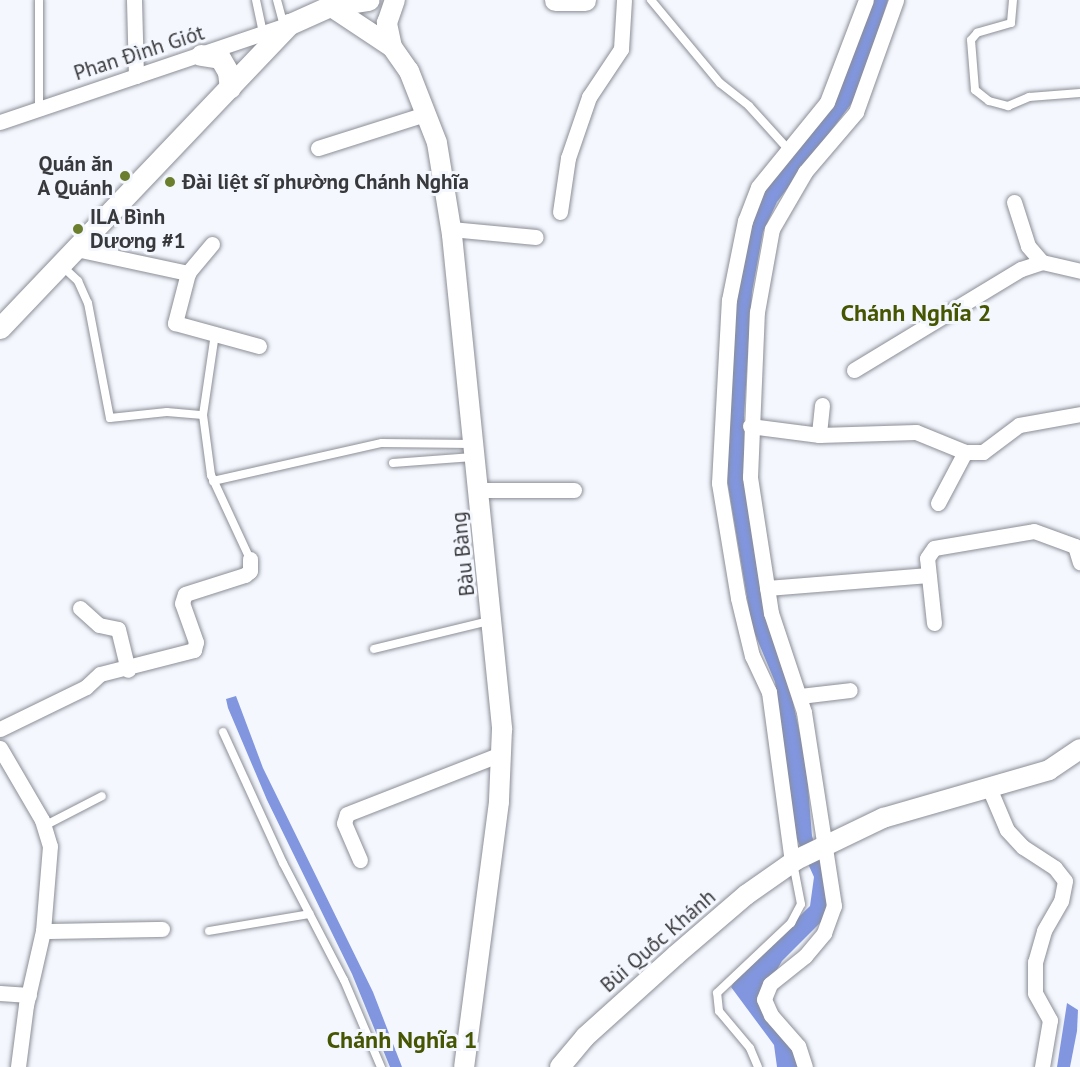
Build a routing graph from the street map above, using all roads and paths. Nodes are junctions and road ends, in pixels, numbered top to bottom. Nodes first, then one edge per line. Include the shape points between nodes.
1 (39, 0) edge
2 (134, 0) edge
3 (256, 0) edge
4 (277, 0) edge
5 (369, 0) edge
6 (395, 0) edge
7 (555, 0) edge
8 (572, 0) edge
9 (585, 0) edge
10 (624, 0) edge
11 (651, 0) edge
12 (866, 0) edge
13 (897, 0) edge
14 (1013, 0) edge
15 (330, 6) junction
16 (287, 25) junction
17 (264, 33) junction
18 (392, 47) junction
19 (201, 56) junction
20 (135, 76) junction
21 (230, 88) junction
22 (1080, 93) edge
23 (39, 107) junction
24 (425, 114) junction
25 (0, 122) edge
26 (318, 148) dead end
27 (788, 149) junction
28 (811, 165) junction
29 (1014, 202) dead end
30 (561, 212) dead end
31 (452, 229) junction
32 (536, 237) dead end
33 (212, 244) dead end
34 (76, 249) junction
35 (1042, 262) junction
36 (61, 265) junction
37 (1080, 271) edge
38 (188, 273) junction
39 (0, 327) edge
40 (215, 334) junction
41 (259, 346) dead end
42 (854, 370) dead end
43 (822, 405) dead end
44 (1080, 414) edge
45 (203, 415) junction
46 (750, 426) junction
47 (819, 435) junction
48 (477, 450) junction
49 (965, 452) junction
50 (393, 463) dead end
51 (213, 481) junction
52 (481, 490) junction
53 (574, 490) dead end
54 (938, 502) dead end
55 (250, 559) joint
56 (1080, 562) edge
57 (928, 575) junction
58 (767, 588) junction
59 (80, 608) dead end
60 (494, 620) junction
61 (934, 623) dead end
62 (374, 649) dead end
63 (128, 670) junction
64 (850, 690) dead end
65 (800, 696) junction
66 (0, 729) edge
67 (223, 732) dead end
68 (0, 748) edge
69 (1080, 749) edge
70 (501, 754) junction
71 (990, 790) junction
72 (102, 796) dead end
73 (44, 826) junction
74 (823, 849) junction
75 (360, 860) dead end
76 (794, 861) junction
77 (310, 914) junction
78 (162, 930) dead end
79 (43, 931) junction
80 (209, 931) dead end
81 (0, 993) edge
82 (29, 995) junction
83 (562, 1066) edge
84 (18, 1067) edge
85 (381, 1067) edge
86 (464, 1067) edge
87 (758, 1067) edge
88 (805, 1067) edge
89 (1042, 1067) edge

1 - 23 lane
2 - 20 street
3 - 17 lane
4 - 16 lane
5 - 15 main road
6 - 18 street via 387,22
7 - 8 main road
8 - 9 main road
10 - 30 street via 621,49 589,97 568,158
11 - 27 lane via 720,83 749,106
12 - 27 street via 827,102
13 - 28 street via 856,112
14 - 22 lane via 1011,23 977,33 970,40 975,90 989,101 1008,106 1029,97
15 - 16 main road
15 - 18 street
16 - 17 street, Phan Đình Giót
16 - 21 main road
17 - 19 street, Phan Đình Giót
18 - 24 street, Bàu Bàng via 409,71
19 - 20 street, Phan Đình Giót
19 - 21 main road via 220,58 228,72
20 - 23 street, Phan Đình Giót
21 - 34 main road
23 - 25 street, Phan Đình Giót
24 - 26 street
24 - 31 street, Bàu Bàng via 436,143
27 - 28 street
27 - 76 street via 758,187 736,258 729,300 719,483 740,608 752,656 769,692
28 - 46 street via 772,229 757,312
29 - 35 street via 1028,246
31 - 32 street
31 - 48 street, Bàu Bàng
33 - 38 street
34 - 36 main road
34 - 38 street
35 - 37 street
35 - 42 street via 1021,269
36 - 39 main road
36 - 45 lane via 78,281 88,303 110,418 167,412
38 - 40 street via 175,323
40 - 41 street
40 - 45 lane
43 - 47 street
44 - 49 street via 1019,425 983,452
45 - 51 lane
46 - 47 street
46 - 58 street via 750,477
47 - 49 street via 916,432
48 - 50 lane
48 - 51 lane via 382,443
48 - 52 street, Bàu Bàng
49 - 54 street
51 - 55 lane
52 - 53 street
52 - 60 street, Bàu Bàng
55 - 63 street via 250,571 245,575 185,594 182,603 196,642 194,650
56 - 57 street via 1075,546 1034,531 1020,531 934,548 927,558
57 - 58 street
57 - 61 street
58 - 65 street via 771,612
59 - 63 street via 99,625 118,629
60 - 62 lane
60 - 70 street, Bàu Bàng
63 - 66 street via 100,674 86,687
64 - 65 street
65 - 74 street
67 - 77 lane
68 - 73 street
69 - 71 street via 1049,770
70 - 75 street via 347,814 344,823
70 - 86 street, Bàu Bàng via 500,802
71 - 74 street via 883,818
71 - 89 street via 1007,830 1023,847 1055,868 1065,881 1061,902 1044,931 1035,962 1035,993 1050,1020
72 - 73 lane
73 - 79 street via 50,846
74 - 76 street, Bùi Quốc Khánh
74 - 88 street via 834,906 830,921 804,956 770,984 764,999 771,1015 798,1046
76 - 83 street, Bùi Quốc Khánh via 746,895 676,955 585,1037
76 - 87 lane via 801,904 791,923 717,993 719,1011 750,1048
77 - 80 lane
77 - 85 lane via 344,980
78 - 79 street
79 - 82 street
81 - 82 street
82 - 84 street

